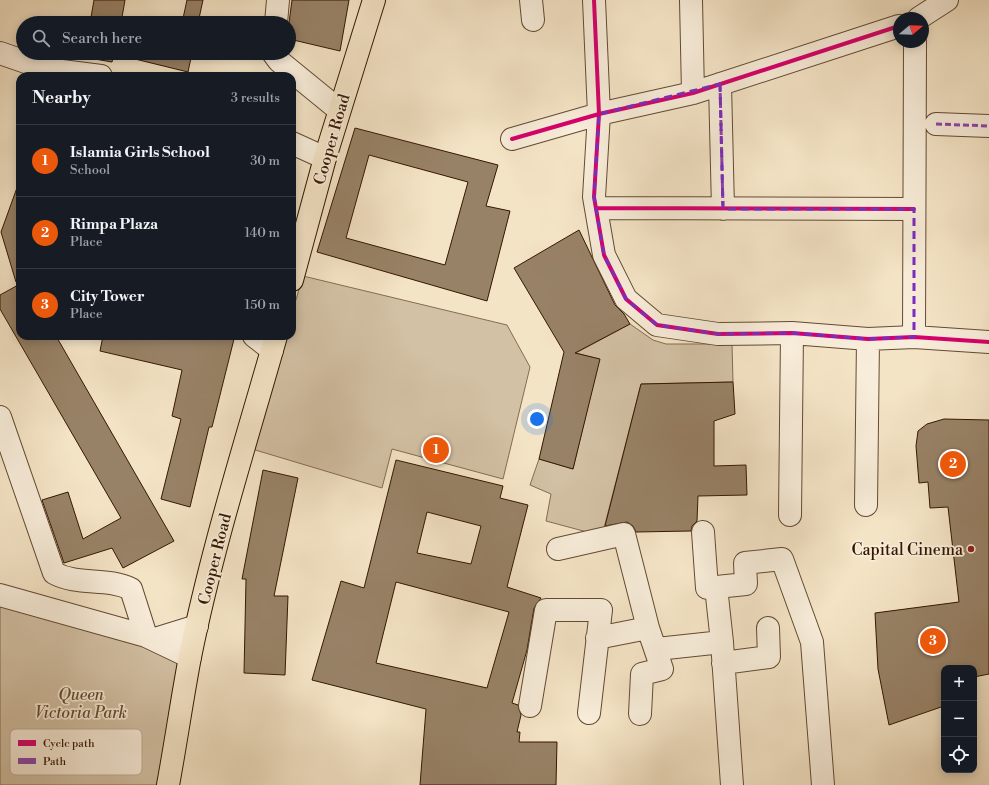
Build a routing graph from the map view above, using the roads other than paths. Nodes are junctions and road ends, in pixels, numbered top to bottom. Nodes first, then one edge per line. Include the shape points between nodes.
1 (278, 0) edge
2 (374, 0) edge
3 (594, 0) edge
4 (691, 0) edge
5 (946, 0) edge
6 (928, 12) edge
7 (277, 16) edge
8 (893, 28) edge
9 (915, 48) edge
10 (0, 53) edge
11 (16, 59) edge
12 (20, 60) edge
13 (279, 60) edge
14 (70, 72) edge
15 (293, 72) edge
16 (296, 74) edge
17 (720, 84) junction
18 (693, 93) junction
19 (339, 110) junction
20 (599, 114) junction
21 (936, 124) dead end
22 (989, 126) edge
23 (512, 139) dead end
24 (296, 145) edge
25 (325, 158) junction
26 (596, 208) junction
27 (723, 209) junction
28 (914, 209) junction
29 (296, 265) edge
30 (792, 333) junction
31 (914, 337) junction
32 (868, 339) junction
33 (989, 342) edge
34 (274, 343) edge
35 (0, 417) edge
36 (866, 505) dead end
37 (790, 515) dead end
38 (703, 532) dead end
39 (558, 550) dead end
40 (716, 587) junction
41 (0, 595) edge
42 (197, 626) junction
43 (648, 628) junction
44 (768, 628) dead end
45 (151, 637) junction
46 (597, 638) junction
47 (657, 649) junction
48 (722, 652) junction
49 (190, 657) junction
50 (530, 706) dead end
51 (589, 713) dead end
52 (640, 714) dead end
53 (168, 785) edge
54 (732, 785) edge
55 (823, 785) edge

1 - 7 street
2 - 19 main road, Cooper Road
3 - 20 street
4 - 18 street
5 - 6 street
8 - 17 street
9 - 28 street
10 - 11 street
12 - 14 street via 46,69
13 - 15 street
16 - 19 street
17 - 18 street
17 - 27 street
18 - 20 street
19 - 25 main road, Cooper Road
20 - 23 street
20 - 26 street via 594,197
21 - 22 street
24 - 25 street
25 - 29 main road, Cooper Road
26 - 27 street
26 - 30 street via 604,255 626,299 657,325 718,334
27 - 28 street
28 - 31 street
30 - 32 street
30 - 37 street
31 - 32 street
31 - 33 street
32 - 36 street
34 - 42 main road, Cooper Road via 242,447
35 - 45 street via 54,573 63,578 120,584 131,589
38 - 40 street via 707,588
39 - 43 street via 624,534
40 - 48 street
40 - 55 street via 746,584 745,563 782,558 812,642
41 - 45 street
42 - 45 street
42 - 49 main road, Cooper Road
43 - 46 street
43 - 47 street
44 - 48 street via 769,657
45 - 49 street
46 - 50 street via 601,610 546,610
46 - 51 street
47 - 48 street
47 - 52 street via 662,669 642,674
48 - 54 street
49 - 53 main road, Cooper Road

